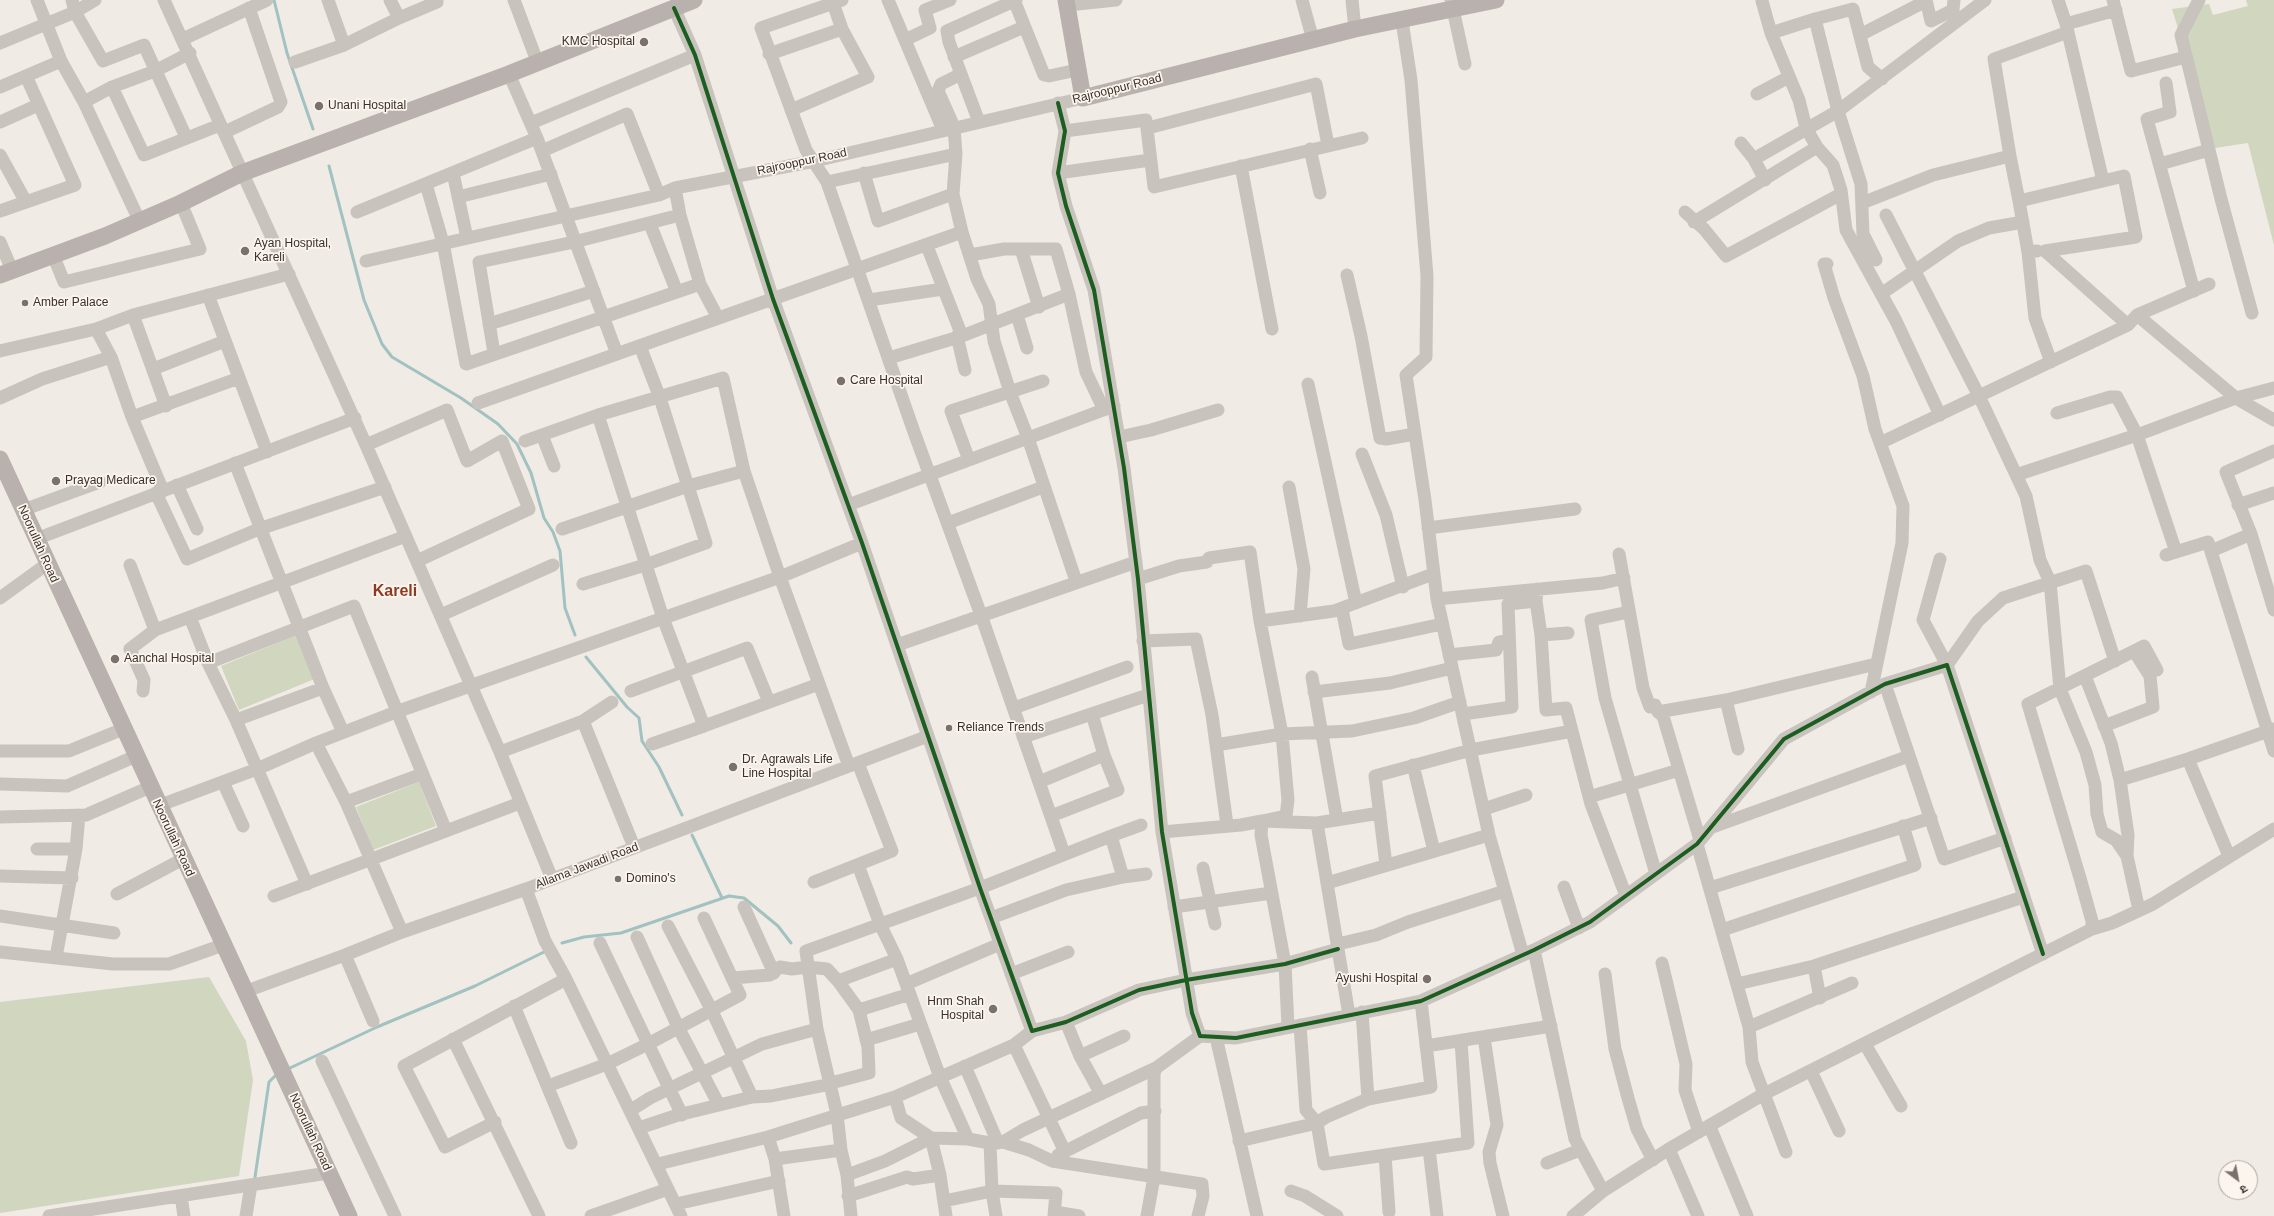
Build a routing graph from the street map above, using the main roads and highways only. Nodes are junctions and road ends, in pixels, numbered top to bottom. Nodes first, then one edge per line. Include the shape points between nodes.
1 (694, 0) edge
2 (1496, 0) edge
3 (1067, 3) edge
4 (1452, 4) edge
5 (6, 273) edge
6 (2, 469) edge
7 (349, 1216) edge

1 - 5 main road via 509,74 242,172 181,203 105,236
2 - 4 main road, Rajrooppur Road
3 - 4 main road, Rajrooppur Road via 1083,98 1355,29 1402,21
6 - 7 main road, Noorullah Road

